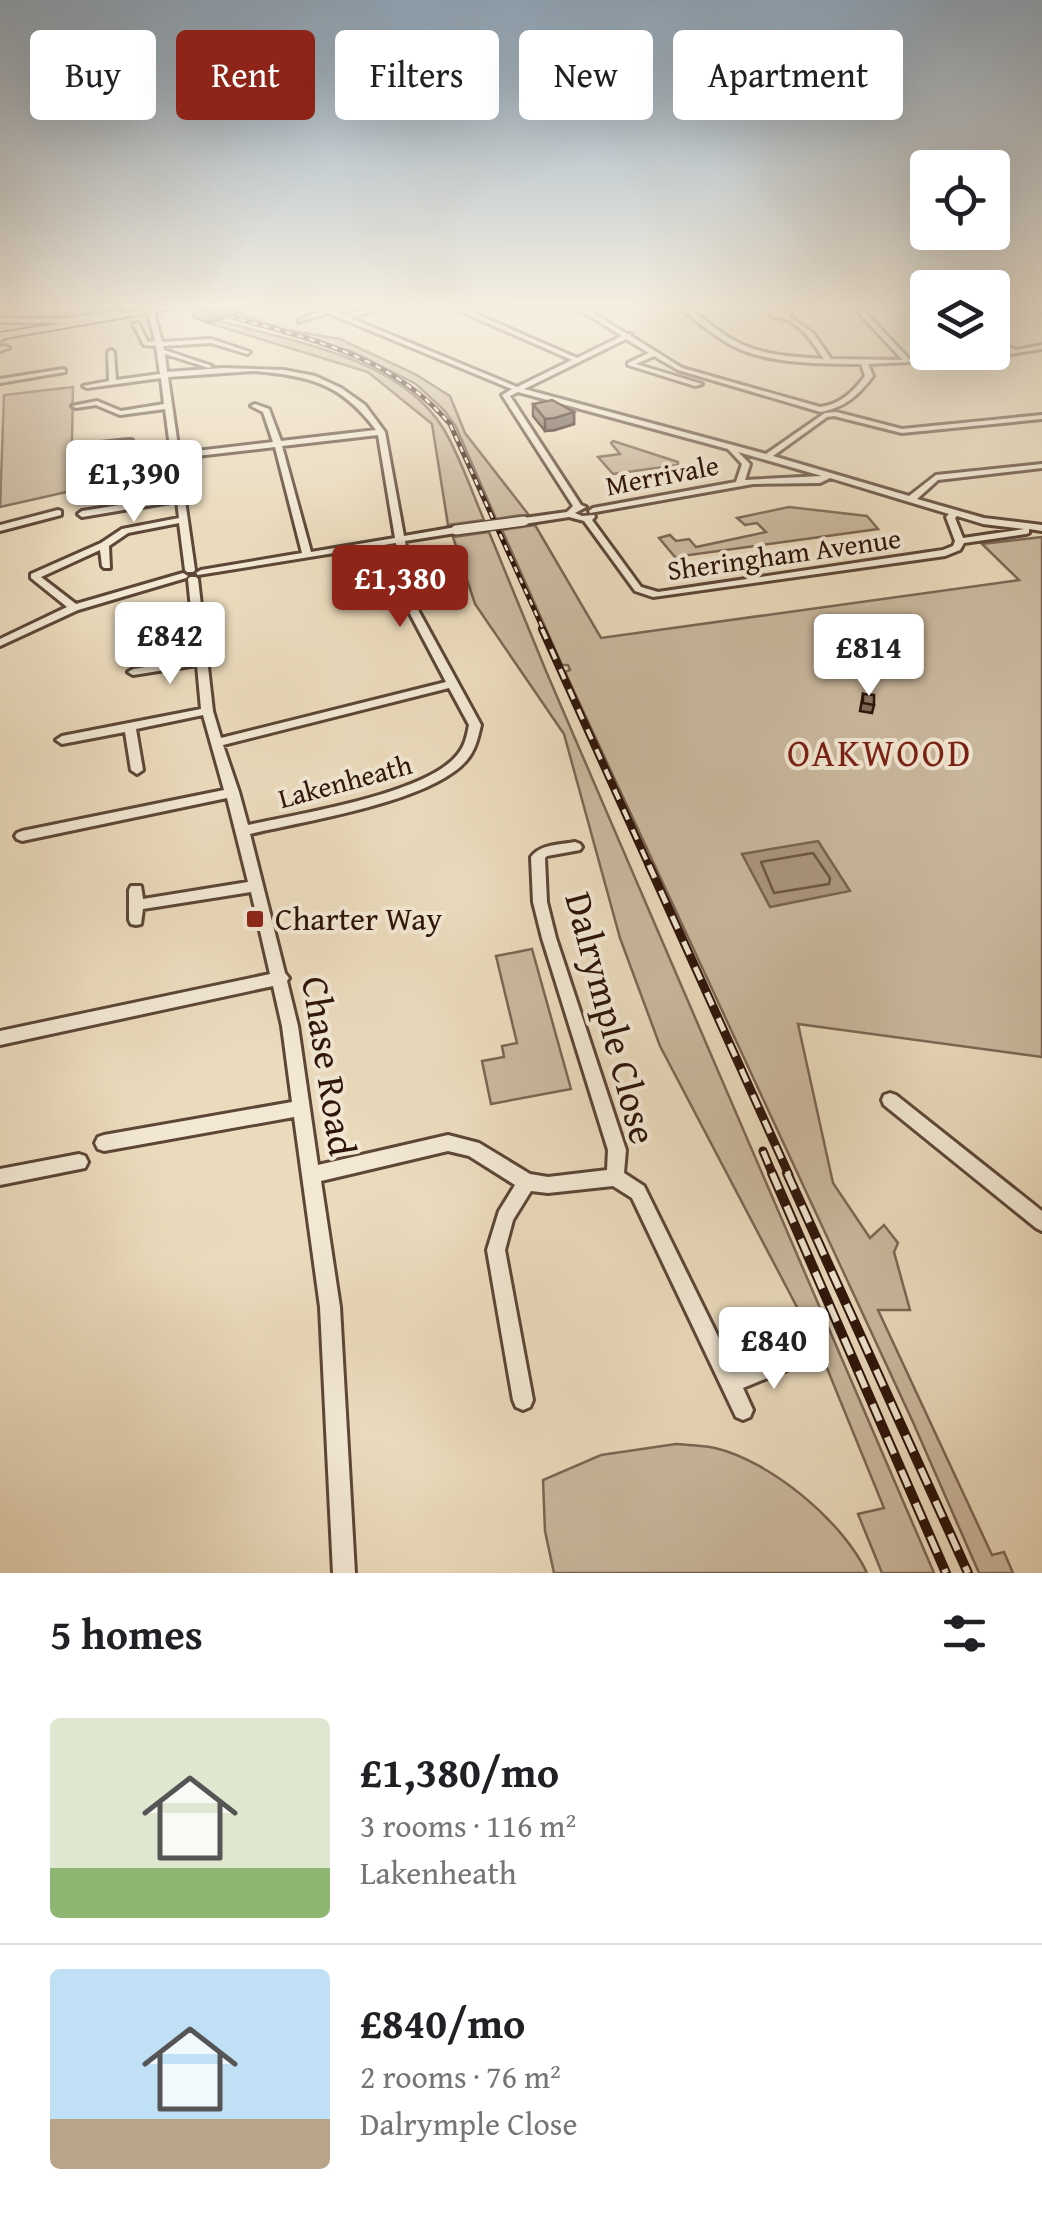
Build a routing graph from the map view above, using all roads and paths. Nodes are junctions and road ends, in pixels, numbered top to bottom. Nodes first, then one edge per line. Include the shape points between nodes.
1 (123, 381) edge
2 (164, 381) edge
3 (317, 381) edge
4 (497, 381) edge
5 (530, 381) edge
6 (693, 381) edge
7 (716, 381) edge
8 (865, 381) edge
9 (113, 383) joint
10 (87, 386) dead end
11 (515, 389) junction
12 (781, 399) junction
13 (554, 401) junction
14 (76, 406) dead end
15 (168, 406) junction
16 (255, 406) dead end
17 (829, 412) junction
18 (514, 413) junction
19 (1042, 416) edge
20 (381, 432) junction
21 (278, 444) junction
22 (103, 445) dead end
23 (734, 448) junction
24 (174, 452) junction
25 (135, 454) junction
26 (768, 457) junction
27 (1042, 466) edge
28 (98, 467) dead end
29 (830, 475) junction
30 (740, 483) junction
31 (179, 498) junction
32 (911, 500) junction
33 (574, 511) junction
34 (954, 513) junction
35 (58, 514) dead end
36 (82, 514) dead end
37 (590, 514) junction
38 (182, 520) junction
39 (0, 528) edge
40 (1028, 528) junction
41 (1042, 528) edge
42 (400, 538) junction
43 (960, 541) junction
44 (104, 545) junction
45 (306, 554) junction
46 (108, 566) dead end
47 (192, 575) junction
48 (74, 608) junction
49 (0, 643) edge
50 (202, 661) junction
51 (132, 672) dead end
52 (454, 683) junction
53 (207, 711) junction
54 (130, 727) junction
55 (62, 740) dead end
56 (217, 744) junction
57 (137, 770) dead end
58 (233, 792) junction
59 (243, 830) junction
60 (22, 836) dead end
61 (575, 847) dead end
62 (257, 886) junction
63 (136, 905) dead end
64 (281, 978) junction
65 (0, 1038) edge
66 (890, 1100) dead end
67 (300, 1108) junction
68 (104, 1143) dead end
69 (79, 1162) dead end
70 (310, 1175) junction
71 (0, 1176) edge
72 (616, 1177) junction
73 (527, 1182) junction
74 (1042, 1222) edge
75 (799, 1354) dead end
76 (730, 1383) junction
77 (523, 1400) dead end
78 (743, 1410) dead end
79 (344, 1573) edge

1 - 9 street
2 - 15 street, Chase Road
3 - 20 street via 360,405
4 - 11 street
5 - 11 street
6 - 12 street via 767,402
7 - 12 street
8 - 17 street
9 - 10 street
11 - 13 street
11 - 18 street via 505,396
12 - 17 street
13 - 18 street
13 - 23 street
14 - 15 street via 97,403 120,413
15 - 24 street, Chase Road
16 - 21 street via 266,411
17 - 19 street via 902,431
17 - 26 street
18 - 33 street
20 - 21 street
20 - 42 street, Lakenheath
21 - 24 street
21 - 45 street
22 - 25 street via 131,438
23 - 26 street
23 - 30 street, Merrivale via 746,464
24 - 25 street
24 - 31 street, Chase Road
25 - 28 street via 110,457
26 - 29 street
27 - 32 street via 936,478
29 - 30 street, Merrivale
29 - 32 street
30 - 37 street, Merrivale
31 - 36 street
31 - 38 street, Chase Road
32 - 34 street
33 - 37 street, Merrivale
33 - 42 street, Merrivale, bridge
34 - 40 street
34 - 43 street
35 - 39 street
37 - 43 street, Sheringham Avenue via 638,590 651,594 945,553
38 - 44 street via 125,531
38 - 47 street, Chase Road
40 - 41 street
40 - 43 street, Sheringham Avenue
42 - 45 street, Merrivale
42 - 52 street, Lakenheath via 412,608
44 - 46 street
44 - 48 street via 34,576
45 - 47 street, Merrivale
47 - 48 street, Merrivale
47 - 50 street, Chase Road
48 - 49 street, Merrivale
50 - 51 street
50 - 53 street, Chase Road
52 - 56 street
52 - 59 street, Lakenheath via 475,725 466,752 439,776
53 - 54 street
53 - 56 street, Chase Road
54 - 55 street
54 - 57 street
56 - 58 street, Chase Road
58 - 59 street, Chase Road
58 - 60 street
59 - 62 street, Chase Road
61 - 72 street, Dalrymple Close via 538,857 540,902 617,1150
62 - 63 street
62 - 64 street, Chase Road
64 - 65 street
64 - 67 street, Chase Road
66 - 74 street
67 - 68 street
67 - 70 street, Chase Road
69 - 71 street
70 - 73 street via 448,1143 474,1150
70 - 79 street, Chase Road via 330,1307
72 - 73 street, Dalrymple Close via 548,1186
72 - 76 street, Dalrymple Close via 638,1192
73 - 77 street via 505,1217 496,1250
75 - 76 street
76 - 78 street, Dalrymple Close

